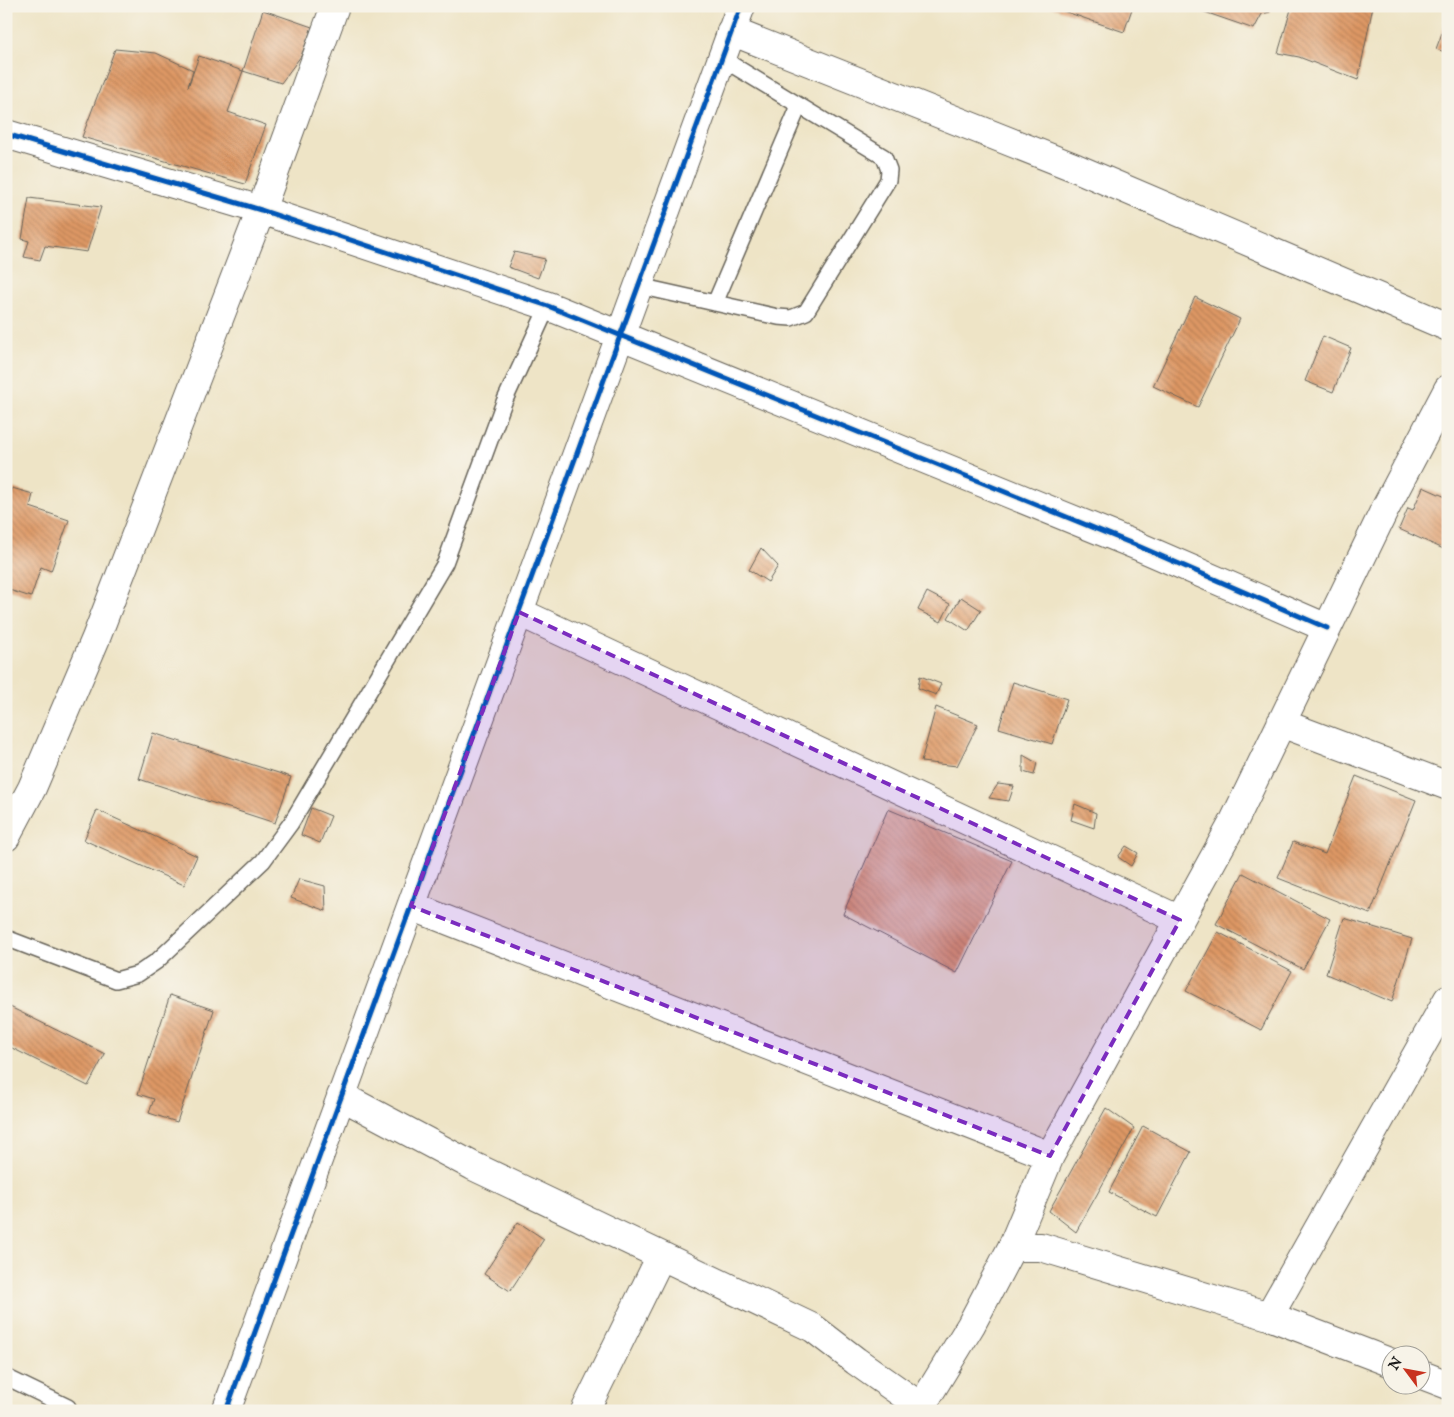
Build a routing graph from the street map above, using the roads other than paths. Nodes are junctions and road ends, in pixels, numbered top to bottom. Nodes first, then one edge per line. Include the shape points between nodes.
1 (335, 6) edge
2 (741, 6) edge
3 (731, 31) junction
4 (721, 58) junction
5 (799, 106) junction
6 (6, 134) edge
7 (261, 210) junction
8 (639, 286) junction
9 (715, 303) junction
10 (548, 306) junction
11 (1448, 327) edge
12 (620, 336) junction
13 (1448, 389) edge
14 (519, 612) junction
15 (1327, 628) junction
16 (1281, 723) junction
17 (1448, 786) edge
18 (6, 837) edge
19 (411, 906) junction
20 (1180, 920) junction
21 (6, 938) edge
22 (1448, 999) edge
23 (341, 1096) junction
24 (1050, 1156) junction
25 (1012, 1247) junction
26 (661, 1256) junction
27 (1269, 1316) junction
28 (1382, 1359) edge
29 (6, 1377) edge
30 (1432, 1379) edge
31 (1448, 1385) edge
32 (68, 1407) dead end
33 (924, 1409) edge
34 (226, 1411) edge
35 (585, 1411) edge

1 - 7 street
2 - 3 street
3 - 4 street
3 - 11 street via 1076,168
4 - 5 lane
4 - 8 street
5 - 9 lane
5 - 9 lane via 884,157 889,170 888,180 806,312 791,318 778,317
6 - 7 street
7 - 10 street
7 - 18 street via 96,638 32,788
8 - 9 lane
8 - 12 street
10 - 12 street
10 - 21 lane via 504,402 445,564 291,823 263,861 157,961 138,974 116,980
12 - 14 street
12 - 15 street via 1138,546
13 - 15 street
14 - 19 street
14 - 20 street
15 - 16 street
16 - 17 street
16 - 20 street
19 - 23 street
19 - 24 street
20 - 24 street
22 - 27 street
23 - 26 street via 473,1166
23 - 34 street
24 - 25 street
25 - 27 street via 1041,1247
25 - 33 street
26 - 33 street via 813,1328
26 - 35 street
27 - 28 street
29 - 32 lane
30 - 31 street

